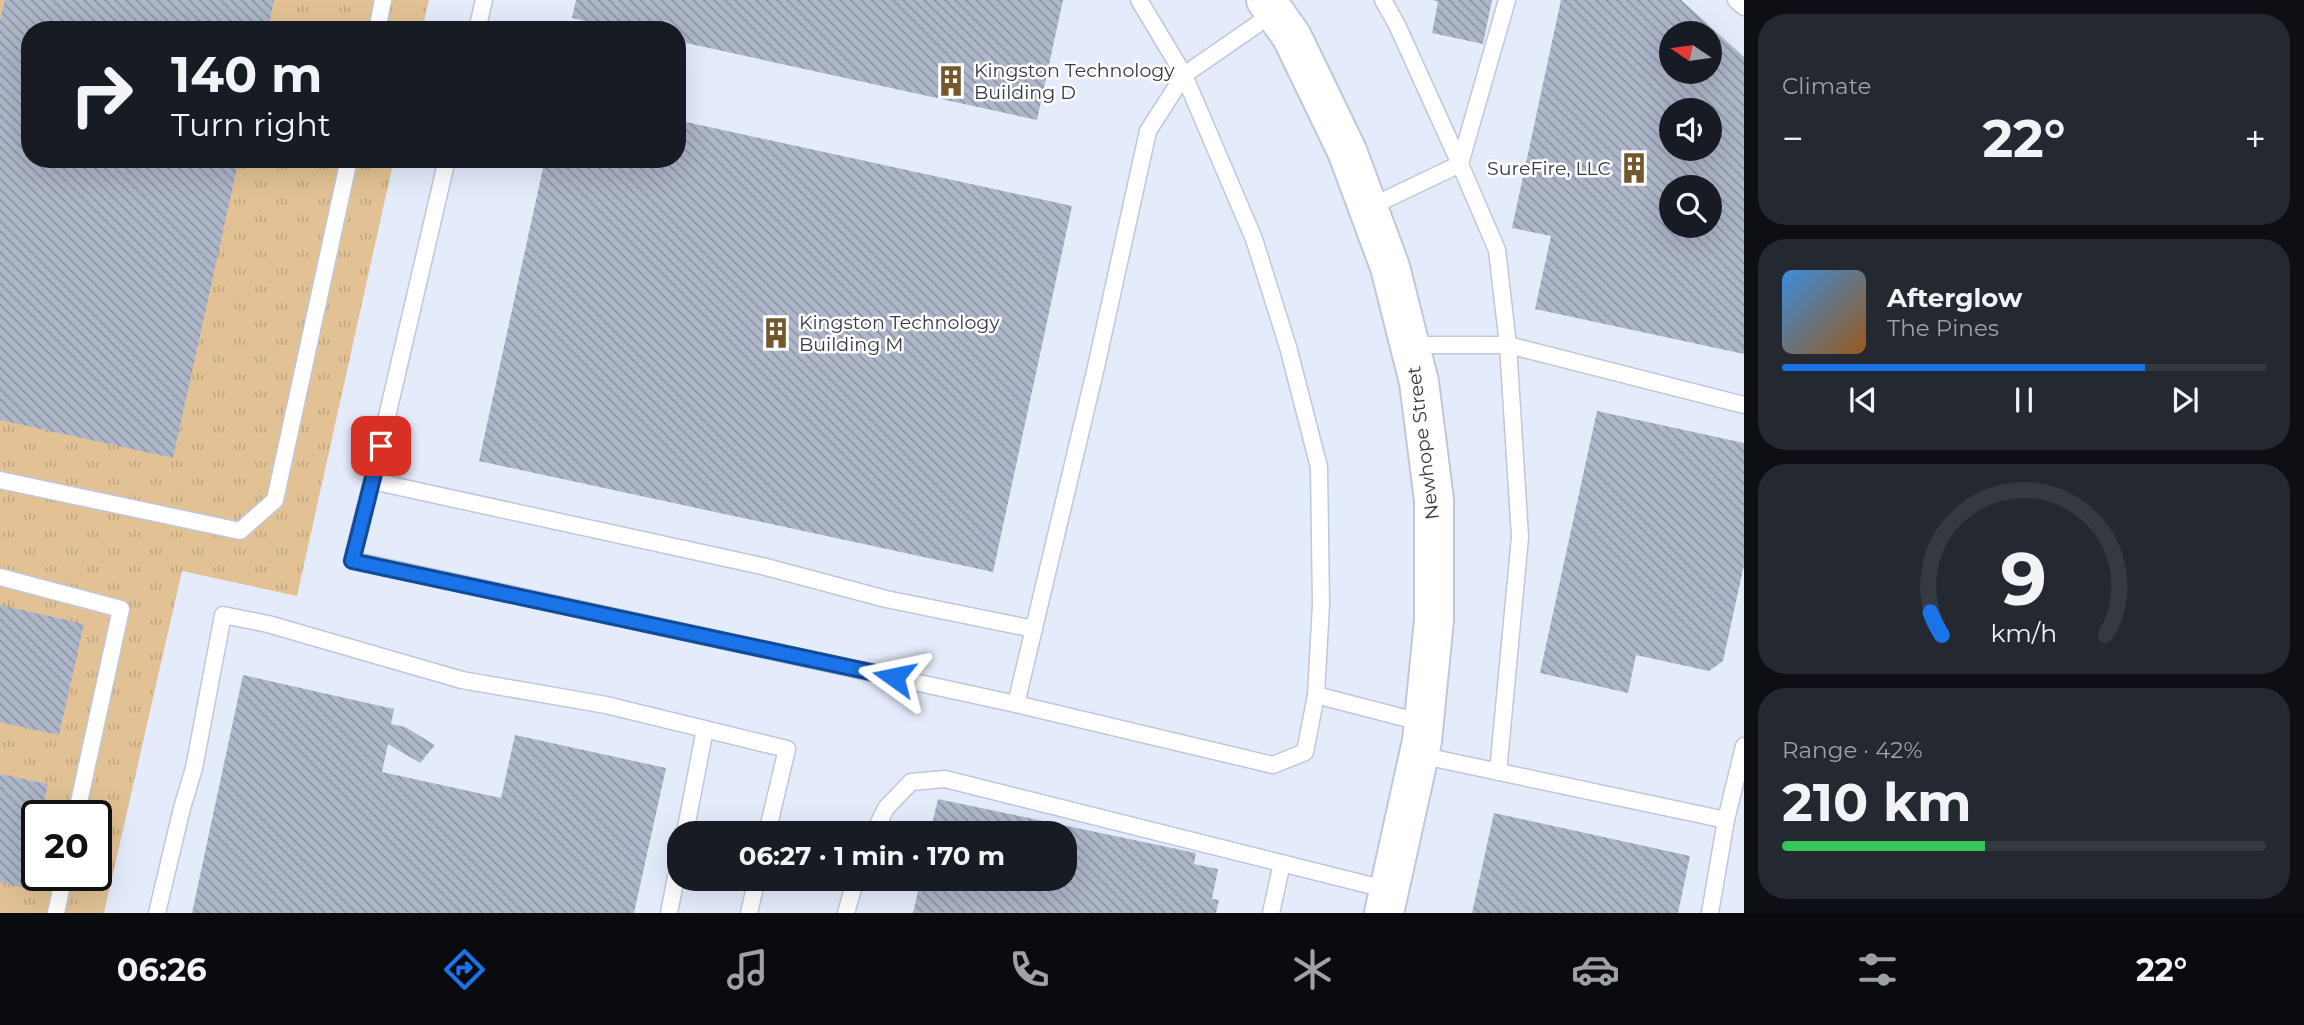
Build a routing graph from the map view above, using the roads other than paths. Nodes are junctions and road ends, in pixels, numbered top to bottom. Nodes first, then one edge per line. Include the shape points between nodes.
1 (383, 0) edge
2 (484, 0) edge
3 (1139, 0) edge
4 (1383, 0) edge
5 (1507, 0) edge
6 (1736, 0) edge
7 (1270, 6) edge
8 (1744, 7) edge
9 (379, 21) edge
10 (479, 21) edge
11 (1184, 75) junction
12 (1460, 164) junction
13 (347, 168) edge
14 (445, 168) edge
15 (1368, 208) junction
16 (1410, 345) junction
17 (1508, 345) junction
18 (1744, 405) edge
19 (0, 480) edge
20 (372, 481) junction
21 (0, 577) edge
22 (1034, 629) junction
23 (1316, 695) junction
24 (1016, 704) junction
25 (705, 729) junction
26 (1421, 739) junction
27 (1744, 746) edge
28 (1498, 772) junction
29 (79, 800) edge
30 (1726, 820) junction
31 (687, 821) edge
32 (770, 821) edge
33 (880, 821) edge
34 (1282, 863) junction
35 (61, 891) edge
36 (673, 891) edge
37 (754, 891) edge
38 (852, 891) edge
39 (1386, 902) edge
40 (56, 913) edge
41 (157, 913) edge
42 (669, 913) edge
43 (749, 913) edge
44 (846, 913) edge
45 (1271, 913) edge
46 (1710, 913) edge

1 - 9 lane
2 - 10 lane
3 - 11 lane
4 - 12 lane
5 - 12 lane
6 - 8 lane
7 - 11 lane
7 - 15 street, Newhope Street via 1293,37 1348,151
11 - 22 lane via 1148,131
11 - 23 lane via 1254,239 1320,467
12 - 15 lane
12 - 17 lane via 1497,250
13 - 19 lane via 275,500 240,531
14 - 20 lane
15 - 16 street, Newhope Street via 1390,267
16 - 17 lane
16 - 26 street, Newhope Street via 1434,500 1434,620
17 - 18 lane
17 - 28 lane via 1520,537
20 - 22 lane
20 - 24 lane via 352,561
21 - 29 lane via 121,609
22 - 24 lane
23 - 24 lane via 1305,752 1273,765
23 - 26 lane
25 - 31 lane
25 - 32 lane via 787,749
25 - 41 lane via 607,705 462,680 223,615 194,768
26 - 28 lane
26 - 39 street, Newhope Street
27 - 30 lane
28 - 30 lane
30 - 46 lane
33 - 34 lane via 911,782 945,779
34 - 39 lane
34 - 45 lane
35 - 40 lane
36 - 42 lane
37 - 43 lane
38 - 44 lane

